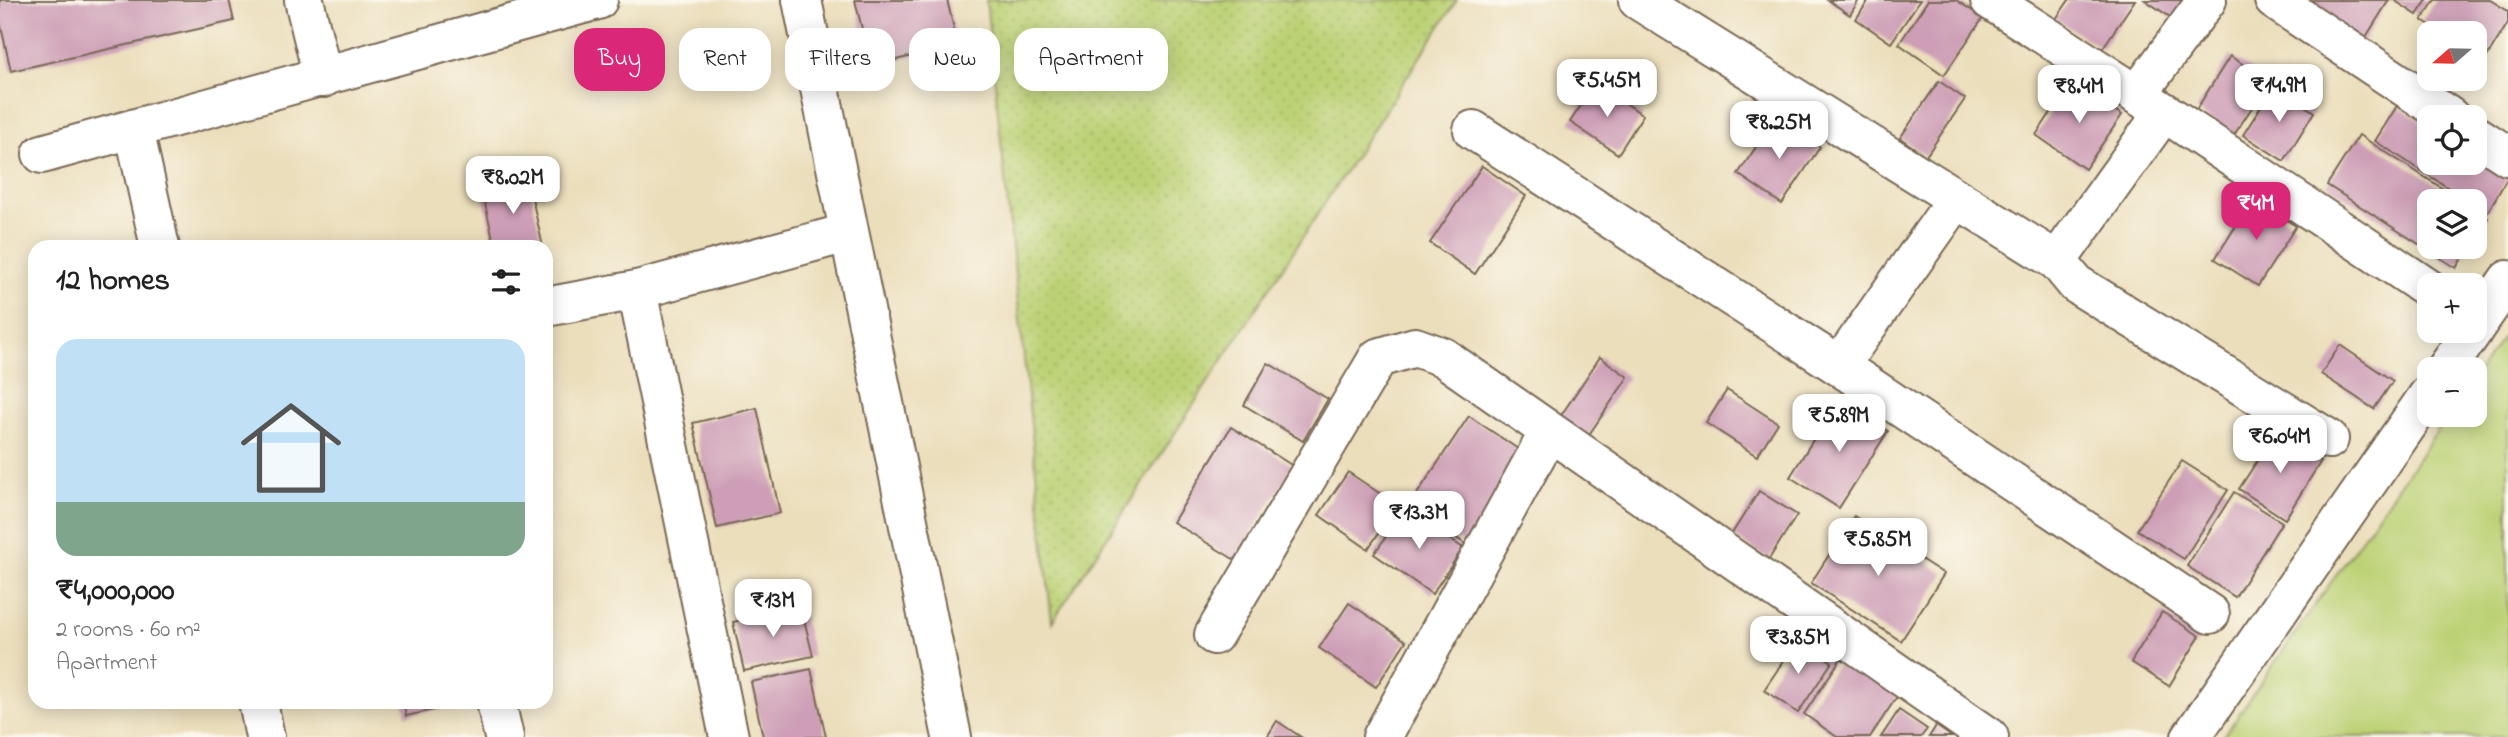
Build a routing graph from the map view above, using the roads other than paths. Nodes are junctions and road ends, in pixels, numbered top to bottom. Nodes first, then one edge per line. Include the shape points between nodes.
1 (304, 0) edge
2 (598, 0) edge
3 (802, 0) edge
4 (1638, 0) edge
5 (1990, 0) edge
6 (2207, 0) edge
7 (2274, 0) edge
8 (323, 78) junction
9 (2150, 103) junction
10 (2431, 105) edge
11 (134, 129) junction
12 (1474, 130) dead end
13 (2487, 142) edge
14 (42, 154) dead end
15 (2508, 156) edge
16 (1956, 200) junction
17 (847, 233) junction
18 (158, 240) edge
19 (2057, 261) junction
20 (2508, 280) edge
21 (2417, 281) edge
22 (637, 290) junction
23 (553, 306) edge
24 (2487, 309) edge
25 (1839, 366) junction
26 (2417, 411) edge
27 (1549, 432) junction
28 (2329, 439) dead end
29 (2210, 614) dead end
30 (1214, 635) dead end
31 (259, 709) edge
32 (498, 709) edge
33 (265, 737) edge
34 (504, 737) edge
35 (729, 737) edge
36 (952, 737) edge
37 (1382, 737) edge
38 (1989, 737) edge
39 (2191, 737) edge

1 - 8 street
2 - 8 street
3 - 17 street
4 - 16 street
5 - 9 street
6 - 9 street
7 - 10 street
8 - 11 street
9 - 19 street
9 - 21 street
11 - 14 street
11 - 18 street
12 - 25 street
13 - 15 street
16 - 19 street
16 - 25 street
17 - 22 street
17 - 36 street
19 - 28 street via 2076,284
20 - 24 street
22 - 23 street
22 - 35 street
25 - 29 street
26 - 39 street
27 - 30 street via 1443,357 1415,347 1378,358
27 - 37 street
27 - 38 street
31 - 33 street
32 - 34 street

